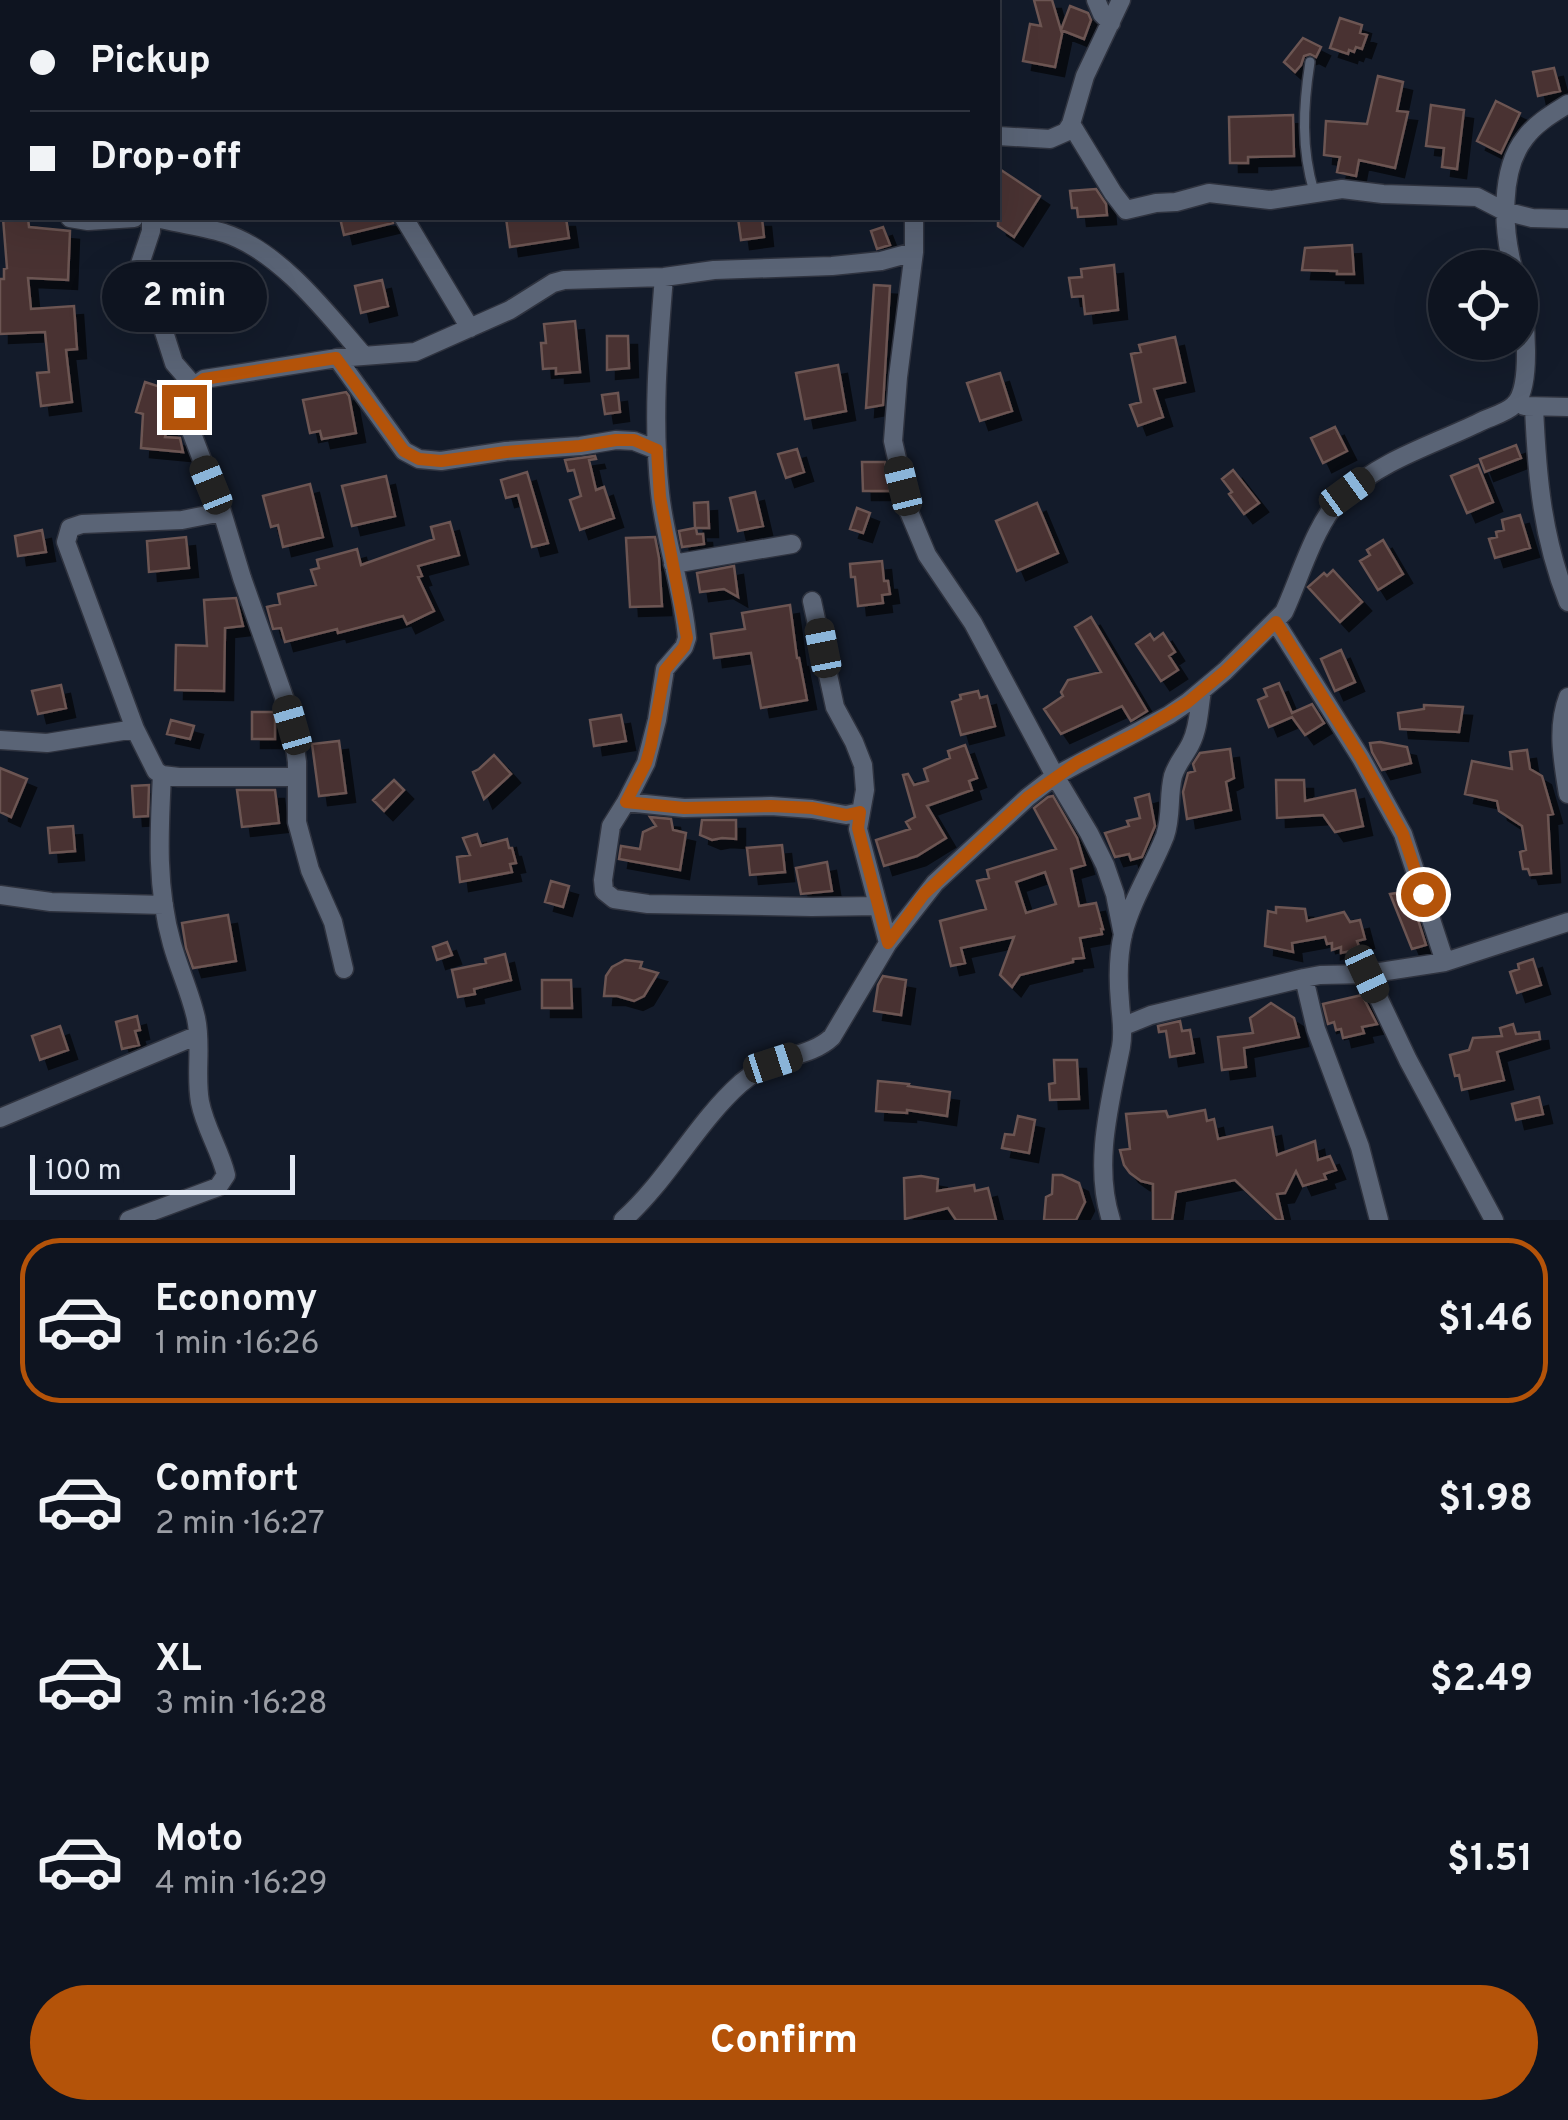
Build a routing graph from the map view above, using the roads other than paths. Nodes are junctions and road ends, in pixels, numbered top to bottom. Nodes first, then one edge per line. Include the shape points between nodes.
1 (1096, 0) edge
2 (1121, 0) edge
3 (1111, 23) junction
4 (1310, 62) dead end
5 (1568, 104) edge
6 (1071, 124) junction
7 (1000, 136) edge
8 (1314, 192) junction
9 (1504, 210) junction
10 (1568, 219) edge
11 (153, 220) edge
12 (162, 220) edge
13 (405, 220) edge
14 (914, 220) edge
15 (1509, 250) edge
16 (914, 252) junction
17 (664, 276) junction
18 (470, 328) junction
19 (364, 356) junction
20 (336, 358) junction
21 (1525, 360) edge
22 (194, 386) junction
23 (1514, 406) junction
24 (1534, 407) junction
25 (1568, 407) edge
26 (657, 450) junction
27 (222, 512) junction
28 (792, 544) dead end
29 (674, 564) junction
30 (812, 601) dead end
31 (1568, 602) edge
32 (1276, 622) junction
33 (1202, 690) junction
34 (1568, 698) edge
35 (135, 729) junction
36 (0, 740) edge
37 (162, 776) junction
38 (1055, 776) junction
39 (297, 777) junction
40 (1568, 794) edge
41 (626, 802) junction
42 (860, 812) junction
43 (0, 894) edge
44 (164, 905) junction
45 (878, 906) junction
46 (1568, 922) edge
47 (1123, 935) junction
48 (888, 943) junction
49 (1445, 962) junction
50 (344, 969) dead end
51 (1367, 974) junction
52 (1304, 978) junction
53 (1124, 1026) junction
54 (198, 1035) junction
55 (0, 1118) edge
56 (129, 1220) edge
57 (623, 1220) edge
58 (1111, 1220) edge
59 (1379, 1220) edge
60 (1494, 1220) edge

1 - 3 street
2 - 3 street
3 - 6 street
4 - 8 lane via 1303,120
5 - 9 street via 1522,141
6 - 7 street via 1050,139
6 - 8 street via 1126,210 1209,193 1270,200
8 - 9 street via 1477,197
9 - 10 street
9 - 15 street
11 - 22 street via 139,281 157,310 174,364
12 - 19 street via 247,244 293,276
13 - 18 street
14 - 16 street
16 - 17 street via 832,266
16 - 38 street via 893,442 909,512 926,555 973,622
17 - 18 street via 558,281
17 - 26 street
18 - 19 street via 415,352
19 - 20 street
20 - 22 street
20 - 26 street via 404,451 419,459 616,440
21 - 23 street
22 - 27 street via 186,418
23 - 24 street
23 - 32 street via 1415,450 1347,492 1328,514
24 - 25 street
24 - 31 street via 1545,531
26 - 29 street
27 - 35 street via 82,524 66,536
27 - 39 street via 292,725
28 - 29 street
29 - 41 street via 687,638 665,670 646,763
30 - 42 street via 835,707 865,774
32 - 33 street
32 - 49 street via 1403,834
33 - 38 street
33 - 47 street via 1195,732 1171,784 1165,834
34 - 40 street via 1562,755
35 - 36 street via 47,743
35 - 37 street
37 - 39 street
37 - 44 street via 158,857
38 - 47 street via 1105,865
38 - 48 street via 935,883
39 - 50 street via 297,822
41 - 42 street
41 - 45 street via 608,842 604,886 614,899
42 - 45 street
43 - 44 street
44 - 54 street
45 - 48 street
46 - 49 street
47 - 53 street via 1118,973
48 - 57 street via 832,1038 766,1065 739,1085
49 - 51 street
51 - 52 street
51 - 60 street
52 - 53 street
52 - 59 street
53 - 58 street via 1104,1152
54 - 55 street
54 - 56 street via 200,1102 226,1175 218,1186

